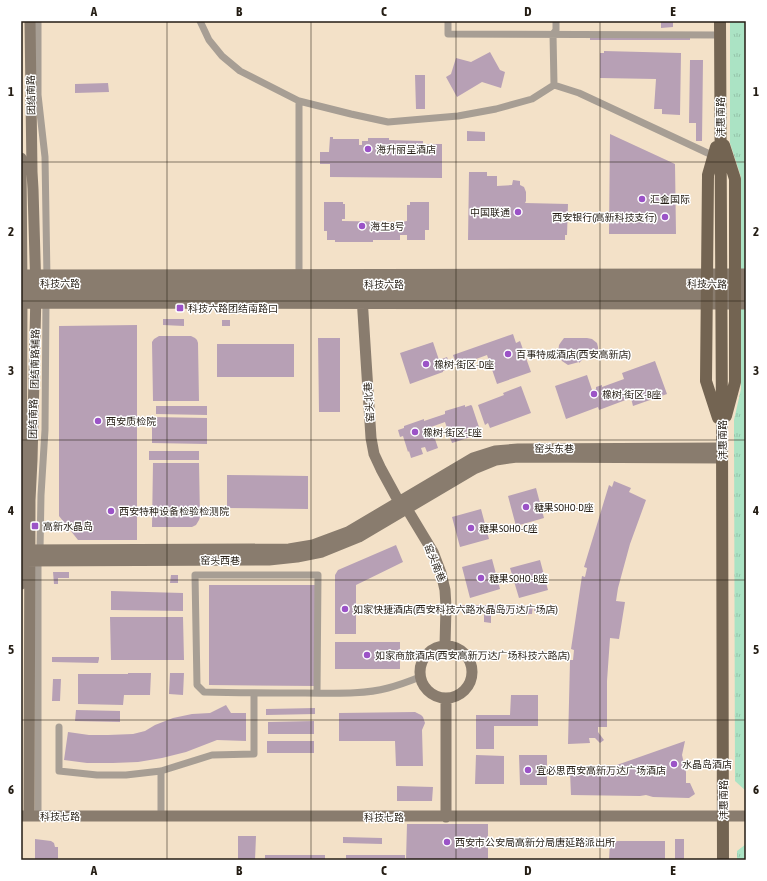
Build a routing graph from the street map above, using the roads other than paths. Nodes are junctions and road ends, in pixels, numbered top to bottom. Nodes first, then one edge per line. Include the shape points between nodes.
1 (30, 21) edge
2 (38, 21) edge
3 (200, 21) edge
4 (448, 21) edge
5 (556, 21) edge
6 (720, 21) edge
7 (553, 34) junction
8 (720, 35) junction
9 (554, 85) junction
10 (299, 101) junction
11 (720, 135) junction
12 (714, 156) junction
13 (21, 158) edge
14 (21, 274) edge
15 (299, 284) junction
16 (41, 288) junction
17 (707, 288) junction
18 (721, 289) junction
19 (741, 289) edge
20 (21, 293) edge
21 (362, 293) junction
22 (722, 429) junction
23 (722, 453) junction
24 (403, 506) junction
25 (30, 556) edge
26 (21, 584) edge
27 (445, 645) junction
28 (420, 677) junction
29 (254, 693) junction
30 (317, 693) junction
31 (446, 698) junction
32 (60, 727) dead end
33 (161, 771) junction
34 (29, 816) edge
35 (723, 816) junction
36 (746, 816) edge
37 (161, 817) junction
38 (446, 817) junction
39 (723, 860) edge

1 - 16 main road, 团结南路 via 32,172
2 - 16 street via 38,95 45,157
3 - 10 street via 209,40 222,56 240,71
4 - 7 street via 448,34
5 - 7 street via 556,30
6 - 8 main road, 沣惠南路
7 - 8 street
7 - 9 street
8 - 11 main road, 沣惠南路
9 - 10 street via 532,99 496,110 388,122
9 - 12 street via 579,93
10 - 15 street
11 - 12 main road
11 - 18 main road, 沣惠南路
11 - 19 main road via 735,178
12 - 17 main road via 708,175
13 - 14 main road, 团结南路
14 - 16 main road
14 - 20 main road, 团结南路
15 - 16 main road, 科技六路
15 - 16 main road
15 - 17 main road
15 - 21 main road, 科技六路
16 - 20 main road, 科技六路
16 - 21 main road
16 - 25 main road, 团结南路 via 30,500
17 - 18 main road
17 - 18 main road, 科技六路
17 - 21 main road, 科技六路
17 - 21 main road
17 - 22 main road via 706,382
18 - 19 main road
18 - 19 main road, 科技六路
18 - 22 main road, 沣惠南路
19 - 22 main road via 735,382
20 - 25 main road, 团结南路
21 - 24 main road, 窑头北巷 via 374,454
22 - 23 main road, 沣惠南路
23 - 24 main road, 窑头东巷 via 518,448 495,451 473,458
23 - 35 main road, 沣惠南路
24 - 25 main road, 窑头西巷 via 348,532 313,545 289,549
24 - 27 main road, 窑头南巷 via 433,552 441,573 446,607
25 - 26 main road, 团结南路
25 - 34 main road, 团结南路
27 - 28 main road via 428,653 420,667
27 - 31 main road via 453,646 468,656 473,674 465,690 459,695
28 - 30 street via 388,688 363,692
28 - 31 main road via 434,695
29 - 30 street
29 - 30 street via 204,692 196,685 195,575 318,575
29 - 33 street via 254,754 212,755
31 - 38 main road
32 - 33 street via 59,772 126,775
33 - 37 street
34 - 37 main road, 科技七路
35 - 36 main road, 科技七路
35 - 38 main road, 科技七路
35 - 39 main road, 沣惠南路
37 - 38 main road, 科技七路

